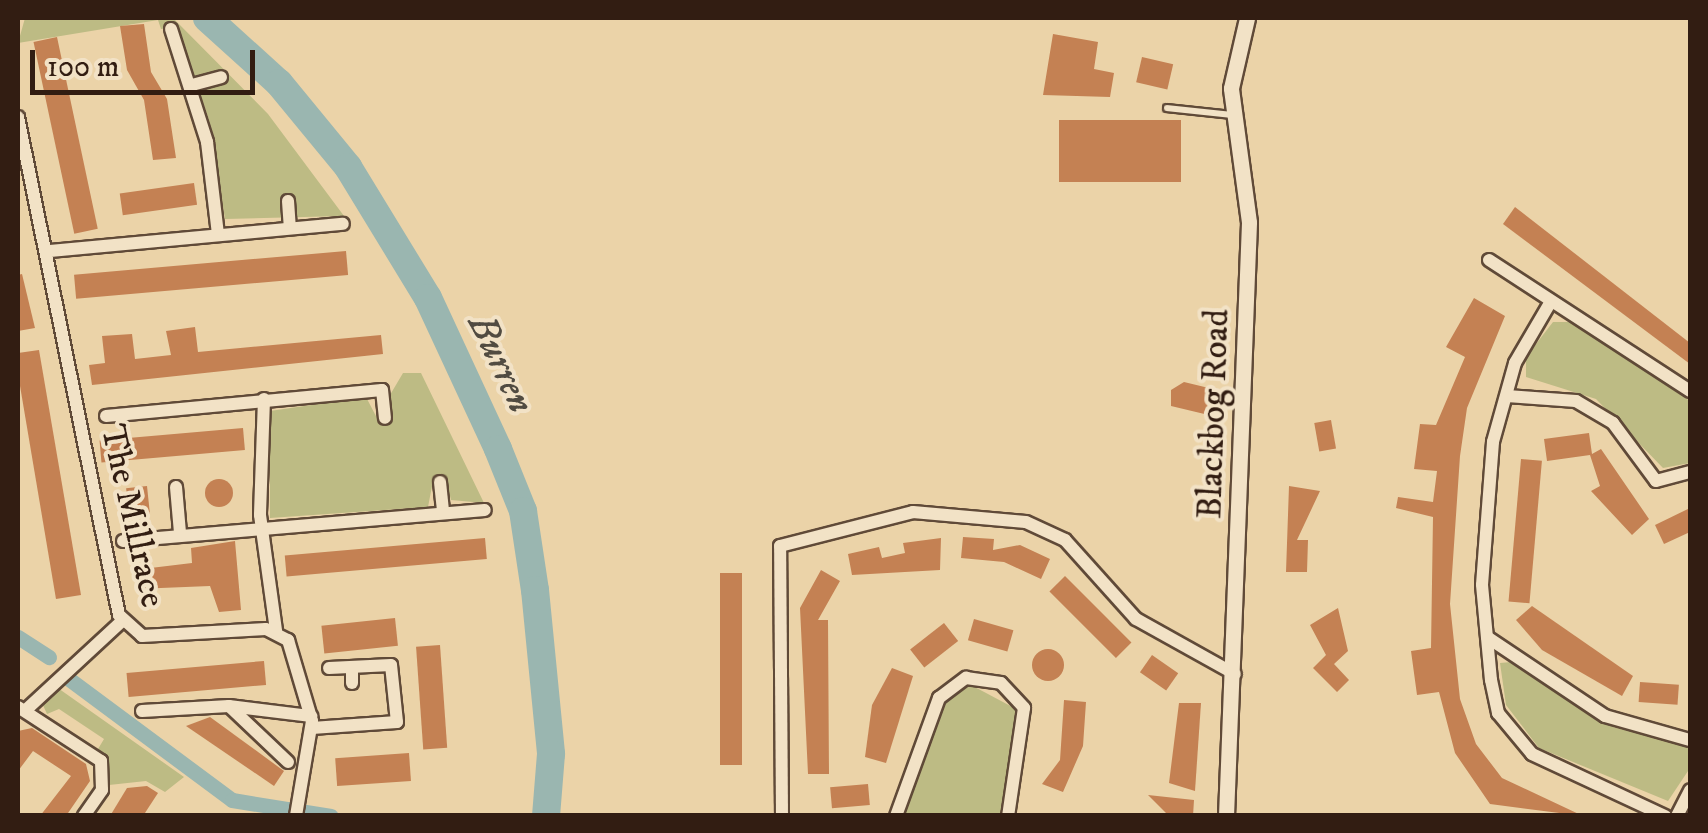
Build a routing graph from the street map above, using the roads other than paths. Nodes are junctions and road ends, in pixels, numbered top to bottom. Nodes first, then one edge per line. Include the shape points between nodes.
1 (1247, 18) edge
2 (172, 29) dead end
3 (221, 77) dead end
4 (192, 85) junction
5 (1167, 108) dead end
6 (1234, 116) junction
7 (18, 118) edge
8 (288, 202) dead end
9 (343, 224) dead end
10 (290, 227) junction
11 (218, 234) junction
12 (50, 251) junction
13 (1489, 260) dead end
14 (1550, 303) junction
15 (1690, 391) edge
16 (1507, 396) junction
17 (264, 399) junction
18 (106, 416) dead end
19 (385, 418) dead end
20 (1690, 472) edge
21 (440, 482) dead end
22 (176, 487) dead end
23 (485, 510) dead end
24 (444, 512) junction
25 (262, 527) junction
26 (180, 533) junction
27 (123, 541) dead end
28 (122, 620) junction
29 (276, 632) junction
30 (1487, 638) junction
31 (329, 668) dead end
32 (352, 668) junction
33 (1235, 674) junction
34 (352, 683) dead end
35 (229, 706) junction
36 (22, 707) edge
37 (142, 711) dead end
38 (311, 722) junction
39 (1690, 740) edge
40 (288, 762) dead end
41 (1690, 790) edge
42 (298, 810) edge
43 (84, 816) edge
44 (782, 816) edge
45 (896, 816) edge
46 (1008, 816) edge
47 (1226, 816) edge
48 (1665, 816) edge
49 (1677, 816) edge

1 - 6 street, Blackbog Road via 1232,64
2 - 4 street
3 - 4 street
4 - 11 street
5 - 6 lane
6 - 33 street, Blackbog Road via 1249,222
7 - 12 street, The Millrace
8 - 10 street
9 - 10 street
10 - 11 street
11 - 12 street
12 - 28 street, The Millrace
13 - 14 street
14 - 15 street
14 - 16 street
16 - 20 street via 1576,401 1613,422 1656,481
16 - 30 street via 1486,493
17 - 18 street
17 - 19 street via 382,390
17 - 25 street
21 - 24 street
22 - 26 street
23 - 24 street
24 - 25 street
25 - 26 street
25 - 29 street
26 - 27 street
28 - 29 street, The Millrace via 142,636
28 - 36 street
29 - 38 street via 296,654
30 - 39 street via 1605,716
30 - 48 street via 1498,713 1513,736 1578,779
31 - 32 street
32 - 34 street
32 - 38 street via 390,665 397,722
33 - 44 street via 1136,619 1065,540 1026,522 912,512 780,546
33 - 47 street, Blackbog Road
35 - 37 street
35 - 38 street
35 - 40 street
36 - 43 street via 101,761 102,790
38 - 42 street
41 - 49 street
45 - 46 street via 938,698 966,678 1001,684 1024,708

